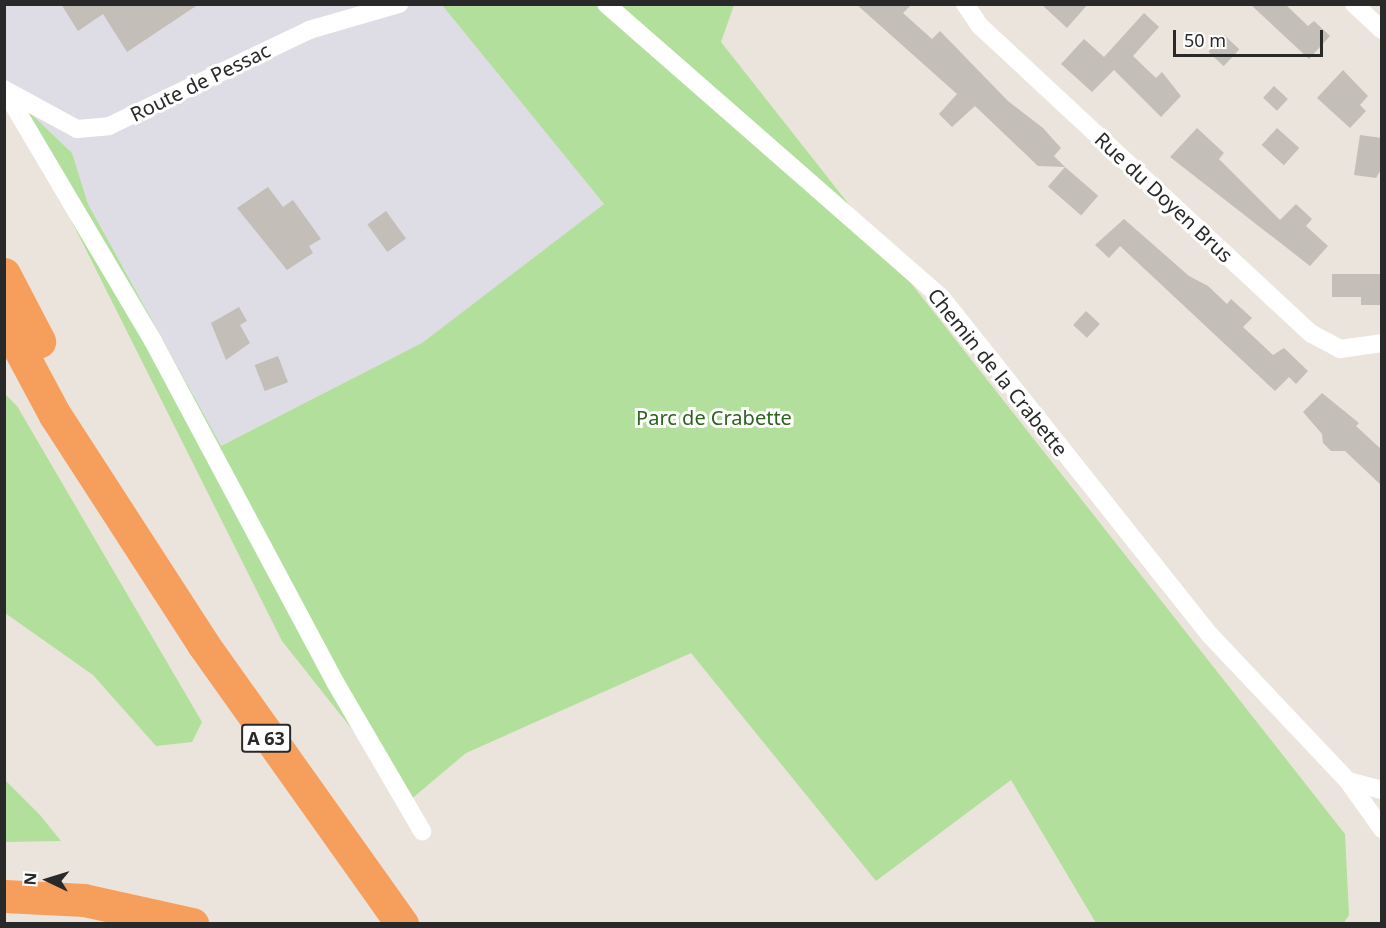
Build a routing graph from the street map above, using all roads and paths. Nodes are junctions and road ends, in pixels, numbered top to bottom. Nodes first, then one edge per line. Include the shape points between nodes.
1 (399, 4) edge
2 (606, 4) edge
3 (965, 4) edge
4 (1354, 4) edge
5 (369, 9) edge
6 (1382, 30) edge
7 (5, 90) edge
8 (4, 274) edge
9 (4, 320) edge
10 (1382, 343) edge
11 (141, 544) junction
12 (1348, 781) junction
13 (1382, 790) edge
14 (1382, 829) edge
15 (422, 831) dead end
16 (4, 897) edge
17 (192, 924) edge
18 (402, 924) edge

1 - 5 street, Route de Pessac
2 - 12 street, Chemin de la Crabette via 941,297 1209,634
3 - 10 street, Rue du Doyen Brus via 980,26 1312,334 1340,350
4 - 6 street
5 - 7 street, Route de Pessac via 309,30 109,126 77,129
7 - 15 street via 153,341 335,682
8 - 11 highway
9 - 11 highway via 55,414
11 - 18 highway, A 63 via 274,750
12 - 13 street
12 - 14 street, Chemin de la Crabette
16 - 17 highway via 84,900

